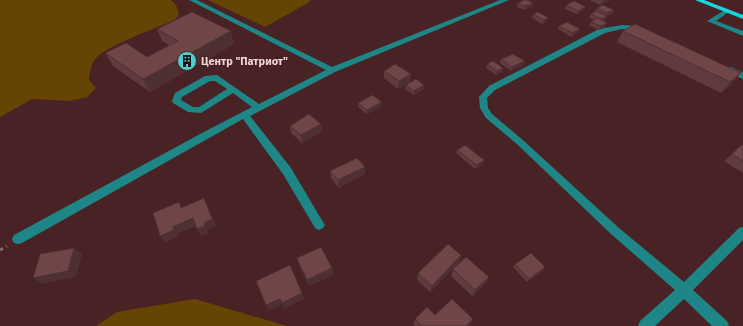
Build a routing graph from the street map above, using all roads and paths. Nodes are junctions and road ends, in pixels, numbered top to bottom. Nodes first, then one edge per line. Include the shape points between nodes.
1 (192, 0) edge
2 (506, 0) edge
3 (698, 0) edge
4 (727, 11) junction
5 (743, 17) edge
6 (648, 32) edge
7 (743, 34) edge
8 (722, 66) edge
9 (332, 70) junction
10 (743, 76) edge
11 (233, 89) junction
12 (258, 107) junction
13 (244, 114) junction
14 (319, 225) dead end
15 (743, 232) edge
16 (18, 239) dead end
17 (684, 290) junction
18 (645, 326) edge
19 (722, 326) edge

1 - 9 street
2 - 9 street
3 - 4 main road
4 - 5 main road
4 - 7 street via 711,21
6 - 17 street via 626,27 602,31 492,88 483,97 484,108 489,116 615,231
8 - 10 street
9 - 12 street
11 - 11 street via 201,110 191,110 176,100 178,95 208,78 216,78
11 - 12 street
12 - 13 street
13 - 14 street via 287,171
13 - 16 street
15 - 17 street
17 - 18 street
17 - 19 street

